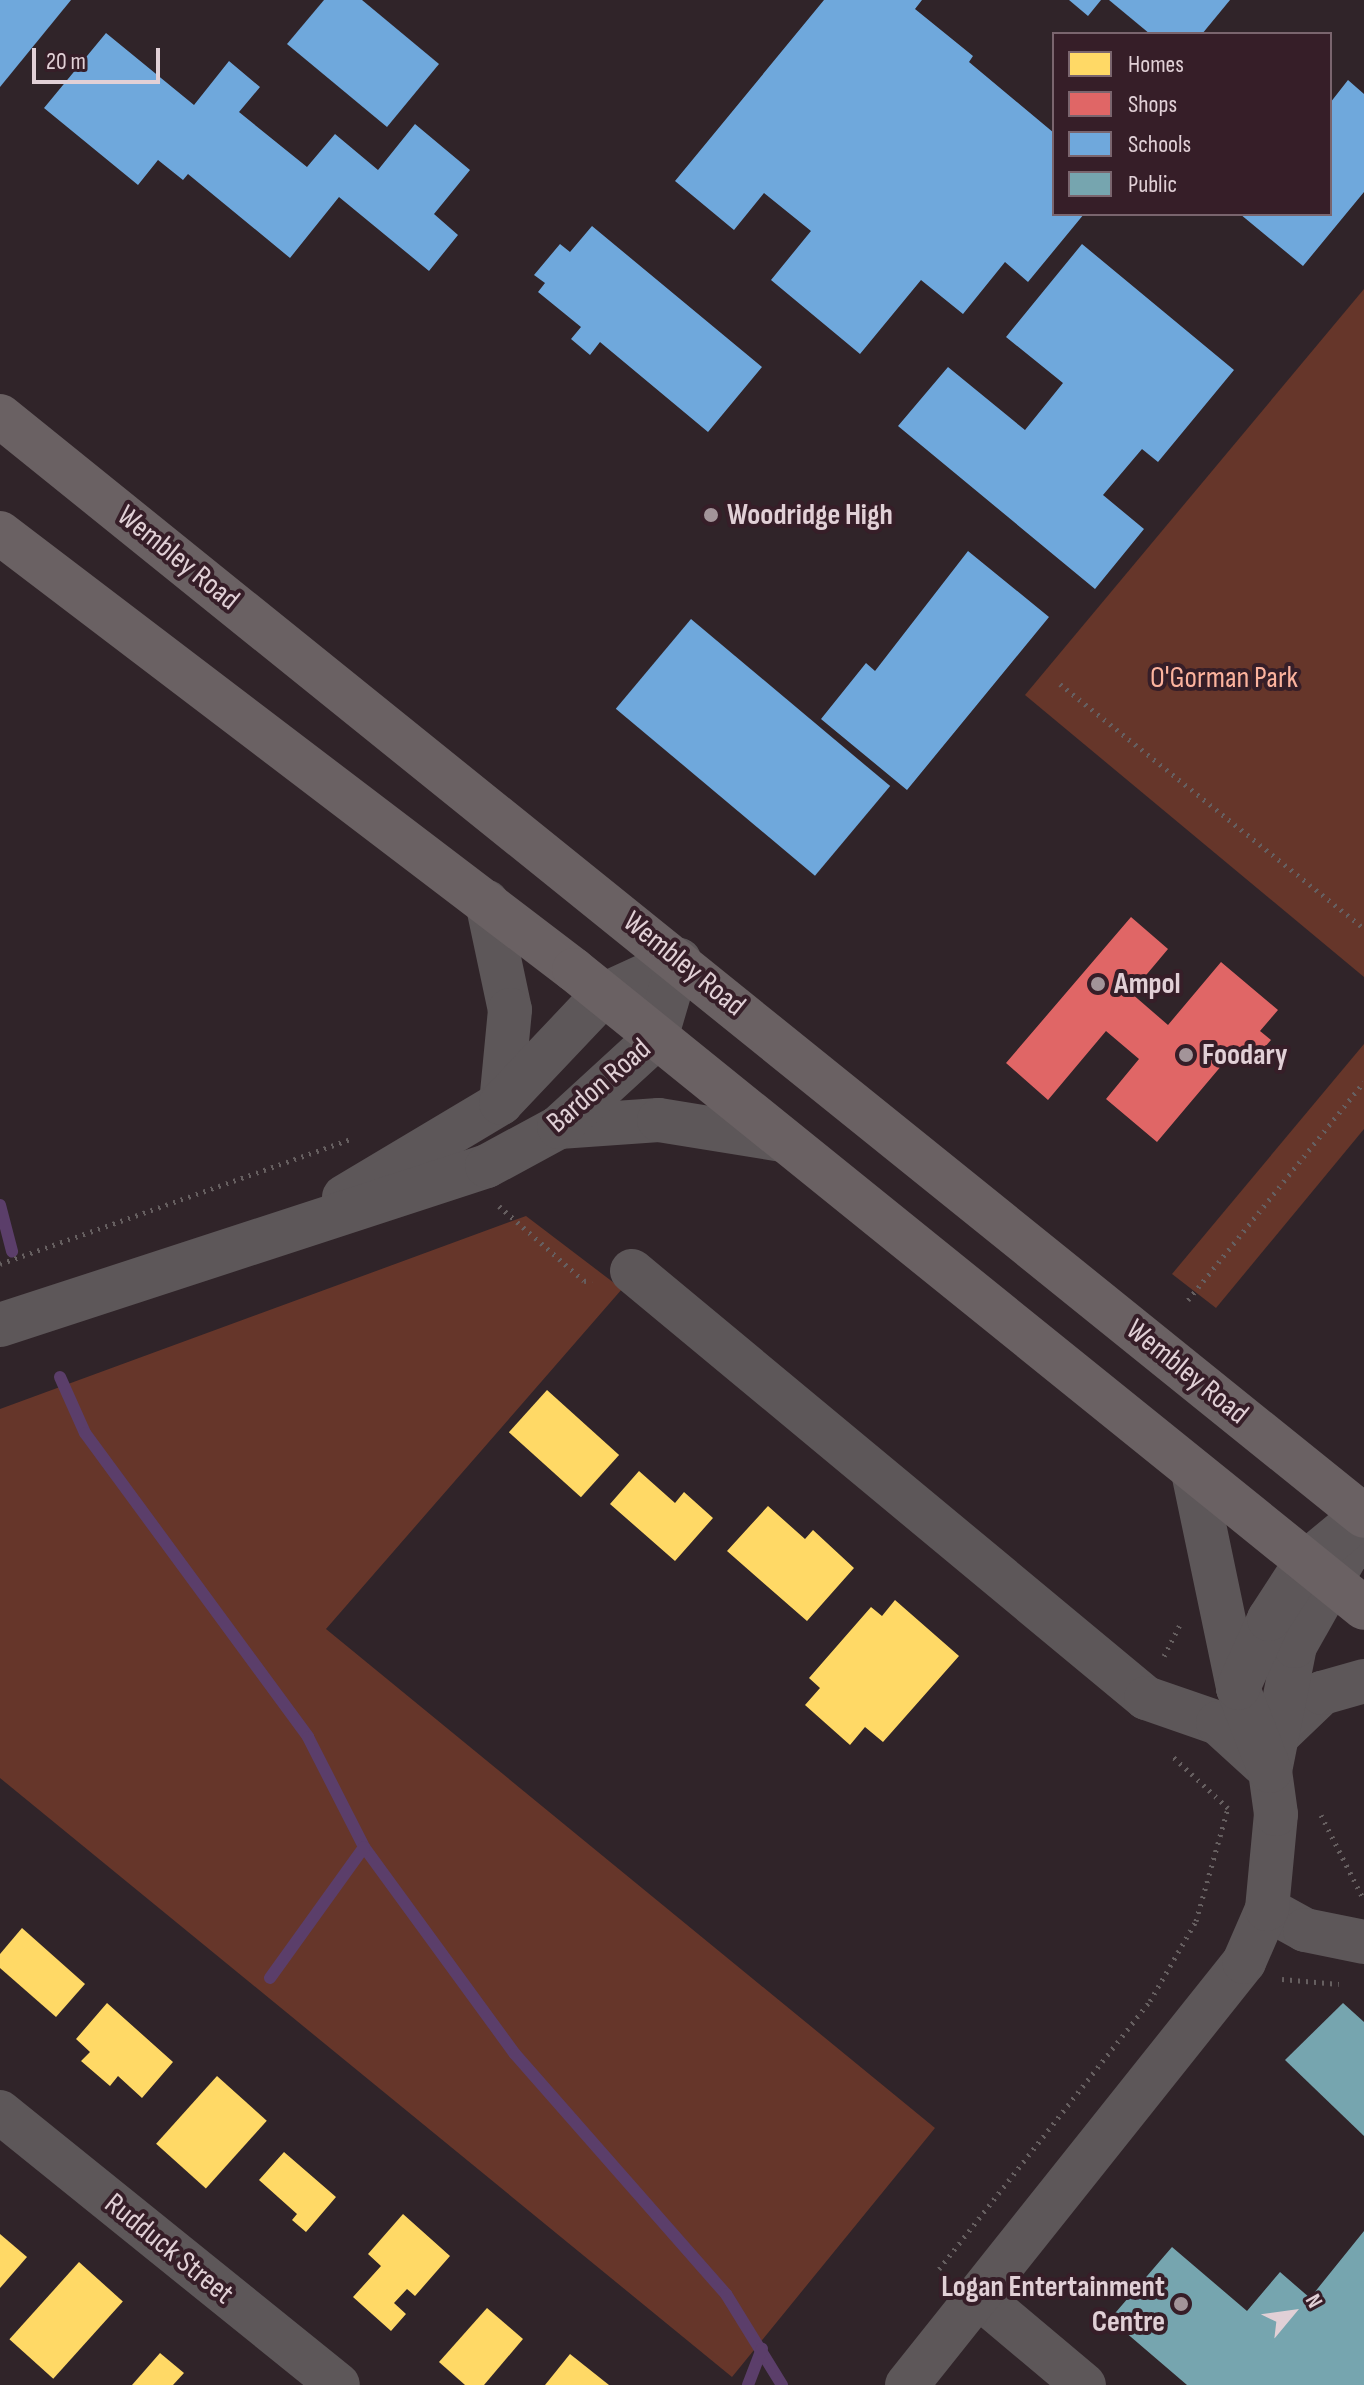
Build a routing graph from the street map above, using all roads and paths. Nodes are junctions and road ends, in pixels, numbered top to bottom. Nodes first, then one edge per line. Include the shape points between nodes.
1 (0, 416) edge
2 (0, 533) edge
3 (1060, 684) dead end
4 (487, 902) junction
5 (1364, 928) edge
6 (679, 960) junction
7 (603, 995) junction
8 (656, 1038) junction
9 (1364, 1082) edge
10 (501, 1103) junction
11 (559, 1127) junction
12 (366, 1133) dead end
13 (782, 1140) junction
14 (487, 1166) junction
15 (319, 1215) junction
16 (0, 1264) edge
17 (632, 1271) joint
18 (1188, 1300) dead end
19 (0, 1325) edge
20 (1193, 1472) junction
21 (1364, 1515) edge
22 (1335, 1585) edge
23 (1185, 1614) dead end
24 (1364, 1681) edge
25 (1238, 1688) junction
26 (1146, 1698) junction
27 (1274, 1753) junction
28 (1317, 1808) dead end
29 (1364, 1900) edge
30 (1267, 1909) junction
31 (1364, 1942) edge
32 (1244, 1962) junction
33 (1349, 1984) dead end
34 (0, 2112) edge
35 (935, 2275) dead end
36 (979, 2297) junction
37 (338, 2385) edge
38 (907, 2385) edge
39 (1084, 2385) edge

1 - 6 main road, Wembley Road
2 - 4 main road
3 - 5 path
4 - 7 main road
4 - 10 street via 510,1010
6 - 7 street, Bardon Road
6 - 8 street, Bardon Road
6 - 21 main road, Wembley Road
7 - 8 main road
7 - 10 street, Bardon Road
8 - 11 street, Bardon Road
8 - 13 main road
9 - 18 path
10 - 15 street, Bardon Road via 388,1164
11 - 13 street via 659,1120
11 - 14 street, Bardon Road
12 - 16 path
13 - 20 main road
14 - 15 street, Bardon Road
14 - 17 path via 488,1196 584,1281
15 - 19 street, Bardon Road
17 - 26 street
20 - 22 main road
20 - 25 street
21 - 22 street
22 - 25 street via 1269,1619
22 - 27 street via 1295,1646
23 - 26 path
24 - 27 street via 1322,1693
25 - 27 street
26 - 27 street via 1218,1723
26 - 35 path via 1142,1728 1228,1808 1196,1921 1150,2001
27 - 30 street via 1277,1858
28 - 29 path
30 - 31 street via 1305,1930
30 - 32 street
32 - 33 path via 1293,1984
32 - 36 street
34 - 37 street, Rudduck Street
36 - 38 street
36 - 39 street

